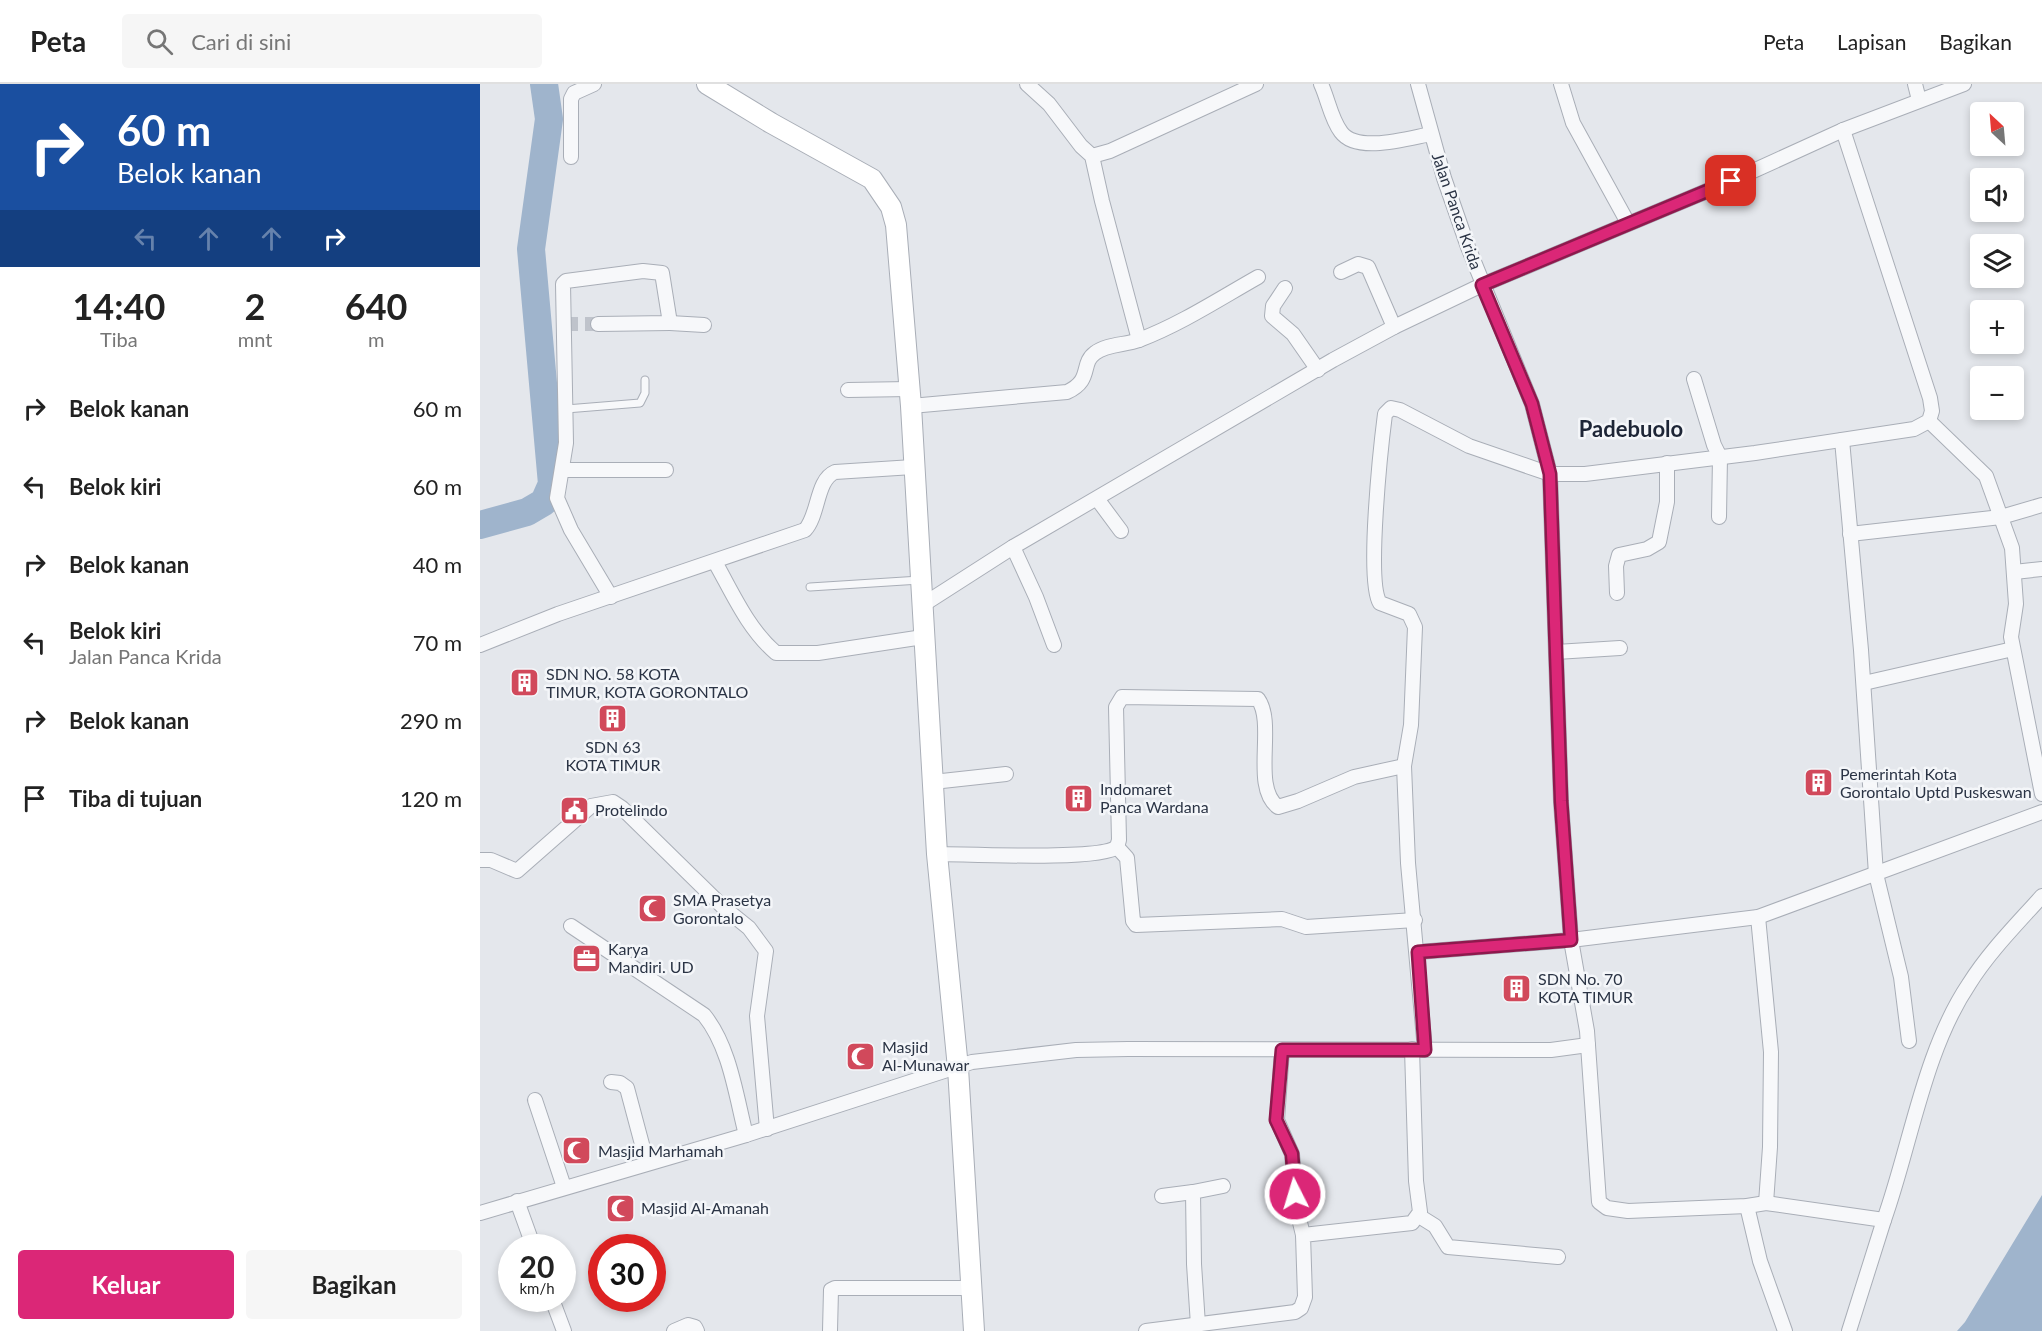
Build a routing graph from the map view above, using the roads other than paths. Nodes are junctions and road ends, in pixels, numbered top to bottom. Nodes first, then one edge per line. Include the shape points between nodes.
1 (594, 84) edge
2 (707, 84) edge
3 (1027, 84) edge
4 (1256, 84) edge
5 (1321, 84) edge
6 (1418, 84) edge
7 (1561, 84) edge
8 (1915, 84) edge
9 (1964, 84) edge
10 (1919, 100) junction
11 (1843, 130) junction
12 (1431, 134) junction
13 (1092, 156) junction
14 (571, 157) dead end
15 (1628, 223) junction
16 (1341, 272) dead end
17 (1258, 277) dead end
18 (1482, 285) junction
19 (1285, 288) dead end
20 (598, 324) tunnel mouth
21 (669, 324) junction
22 (704, 325) dead end
23 (1394, 327) junction
24 (1138, 340) junction
25 (1318, 370) junction
26 (1694, 379) dead end
27 (645, 380) dead end
28 (848, 390) dead end
29 (910, 398) junction
30 (566, 409) junction
31 (1929, 421) junction
32 (1842, 440) junction
33 (1720, 457) junction
34 (1667, 464) junction
35 (913, 467) junction
36 (562, 470) junction
37 (666, 470) dead end
38 (1550, 474) junction
39 (1098, 500) junction
40 (2042, 505) edge
41 (2001, 517) junction
42 (1719, 518) dead end
43 (1121, 531) dead end
44 (1850, 534) junction
45 (1013, 547) junction
46 (716, 562) junction
47 (2042, 569) edge
48 (2014, 572) junction
49 (920, 580) junction
50 (810, 587) dead end
51 (1617, 593) dead end
52 (610, 597) junction
53 (921, 606) junction
54 (923, 637) junction
55 (480, 645) edge
56 (1054, 645) dead end
57 (1620, 648) dead end
58 (2013, 649) junction
59 (1556, 652) junction
60 (1864, 683) junction
61 (1404, 766) junction
62 (1006, 774) dead end
63 (933, 782) junction
64 (2042, 794) edge
65 (2042, 812) edge
66 (1117, 848) junction
67 (938, 854) junction
68 (480, 860) edge
69 (1876, 874) junction
70 (2042, 896) edge
71 (1758, 917) junction
72 (1415, 920) junction
73 (571, 926) dead end
74 (1571, 940) junction
75 (1418, 952) junction
76 (1909, 1041) dead end
77 (1588, 1045) junction
78 (1419, 1049) junction
79 (1282, 1050) junction
80 (958, 1068) junction
81 (610, 1082) dead end
82 (535, 1100) dead end
83 (766, 1129) junction
84 (746, 1135) junction
85 (647, 1163) junction
86 (1223, 1186) dead end
87 (564, 1187) junction
88 (1193, 1192) junction
89 (1162, 1196) dead end
90 (517, 1202) junction
91 (1766, 1203) junction
92 (1747, 1206) junction
93 (480, 1213) edge
94 (1419, 1216) junction
95 (1884, 1220) junction
96 (529, 1234) edge
97 (1303, 1235) junction
98 (1558, 1257) dead end
99 (971, 1288) junction
100 (557, 1312) edge
101 (1198, 1325) junction
102 (564, 1331) edge
103 (674, 1331) edge
104 (697, 1331) edge
105 (830, 1331) edge
106 (974, 1331) edge
107 (1146, 1331) edge
108 (1785, 1331) edge
109 (1850, 1331) edge

1 - 14 street via 574,93 571,99
2 - 29 street via 848,164 872,179 882,191 896,225
3 - 13 street
4 - 13 street
5 - 12 street via 1341,132 1350,140 1373,144
6 - 12 street, Jalan Panca Krida
7 - 15 street via 1573,123
8 - 10 street
9 - 10 street
10 - 11 street
11 - 15 street
11 - 31 street via 1930,398
12 - 18 street, Jalan Panca Krida
13 - 24 street
15 - 18 street
16 - 23 street via 1358,264 1368,267
17 - 24 street
18 - 23 street
18 - 38 street, Jalan Panca Krida via 1532,404
19 - 25 street via 1273,306 1272,316 1293,334
20 - 21 street
21 - 22 street
21 - 30 street via 663,275 658,270 566,281
23 - 25 street
24 - 29 street via 1093,353 1085,378 1067,392
25 - 39 street
26 - 33 street
27 - 30 lane via 640,403
28 - 29 street
29 - 35 street
30 - 36 street
31 - 32 street via 1914,429
31 - 41 street via 1986,476
32 - 33 street
32 - 44 street
33 - 34 street
33 - 42 street
34 - 38 street
34 - 51 street via 1667,502 1659,542 1619,555
35 - 46 street via 830,474 812,523 805,530
35 - 49 street
36 - 37 street
36 - 52 street via 558,498 571,530
38 - 59 street, Jalan Panca Krida
38 - 61 street via 1469,446 1401,410 1391,408 1385,414 1373,578 1380,603 1409,614 1415,627 1411,725
39 - 43 street
39 - 45 street
40 - 41 street
41 - 44 street
41 - 48 street via 2012,548
44 - 60 street
45 - 53 street
45 - 56 street
46 - 52 street
46 - 54 street via 742,611 764,643 776,653 818,653
47 - 48 street
48 - 58 street
49 - 50 lane
49 - 53 street
52 - 55 street
53 - 54 street
54 - 63 street
57 - 59 street
58 - 60 street
58 - 64 street
59 - 74 street, Jalan Panca Krida
60 - 69 street
61 - 66 street via 1354,777 1278,807 1268,791 1263,712 1258,699 1122,697 1116,706
61 - 72 street
62 - 63 street
63 - 67 street
65 - 69 street
66 - 67 street via 1109,852 1064,854
66 - 72 street via 1128,861 1136,925 1282,919 1306,927
67 - 80 street
68 - 83 street via 491,860 517,872 591,806 607,802 622,808 642,825 749,928 766,951 757,1016
69 - 71 street
69 - 76 street via 1901,977
70 - 95 street via 1983,964 1952,1016 1930,1068
71 - 74 street
71 - 91 street via 1771,1052
72 - 75 street
73 - 84 street via 704,1015 713,1026 729,1069
74 - 75 street
74 - 77 street, Jalan Panca Krida
75 - 78 street
77 - 78 street via 1551,1050
77 - 92 street, Jalan Panca Krida via 1597,1197 1603,1206 1628,1211
78 - 79 street
78 - 94 street
79 - 80 street via 1076,1050 990,1058
79 - 97 street via 1276,1120 1292,1154
80 - 83 street
80 - 99 street
81 - 85 street via 627,1088
82 - 87 street
83 - 84 street
84 - 85 street
85 - 87 street
86 - 88 street
87 - 90 street
88 - 89 street
88 - 101 street
90 - 93 street
90 - 96 street
91 - 92 street, Jalan Panca Krida
91 - 95 street, Jalan Panca Krida
92 - 108 street via 1760,1261
94 - 97 street via 1412,1223
94 - 98 street via 1434,1226 1448,1247
95 - 109 street
97 - 101 street via 1305,1297 1301,1308 1284,1315
99 - 105 street via 835,1288 829,1295
99 - 106 street
100 - 102 street
101 - 107 street
103 - 104 street via 688,1325

